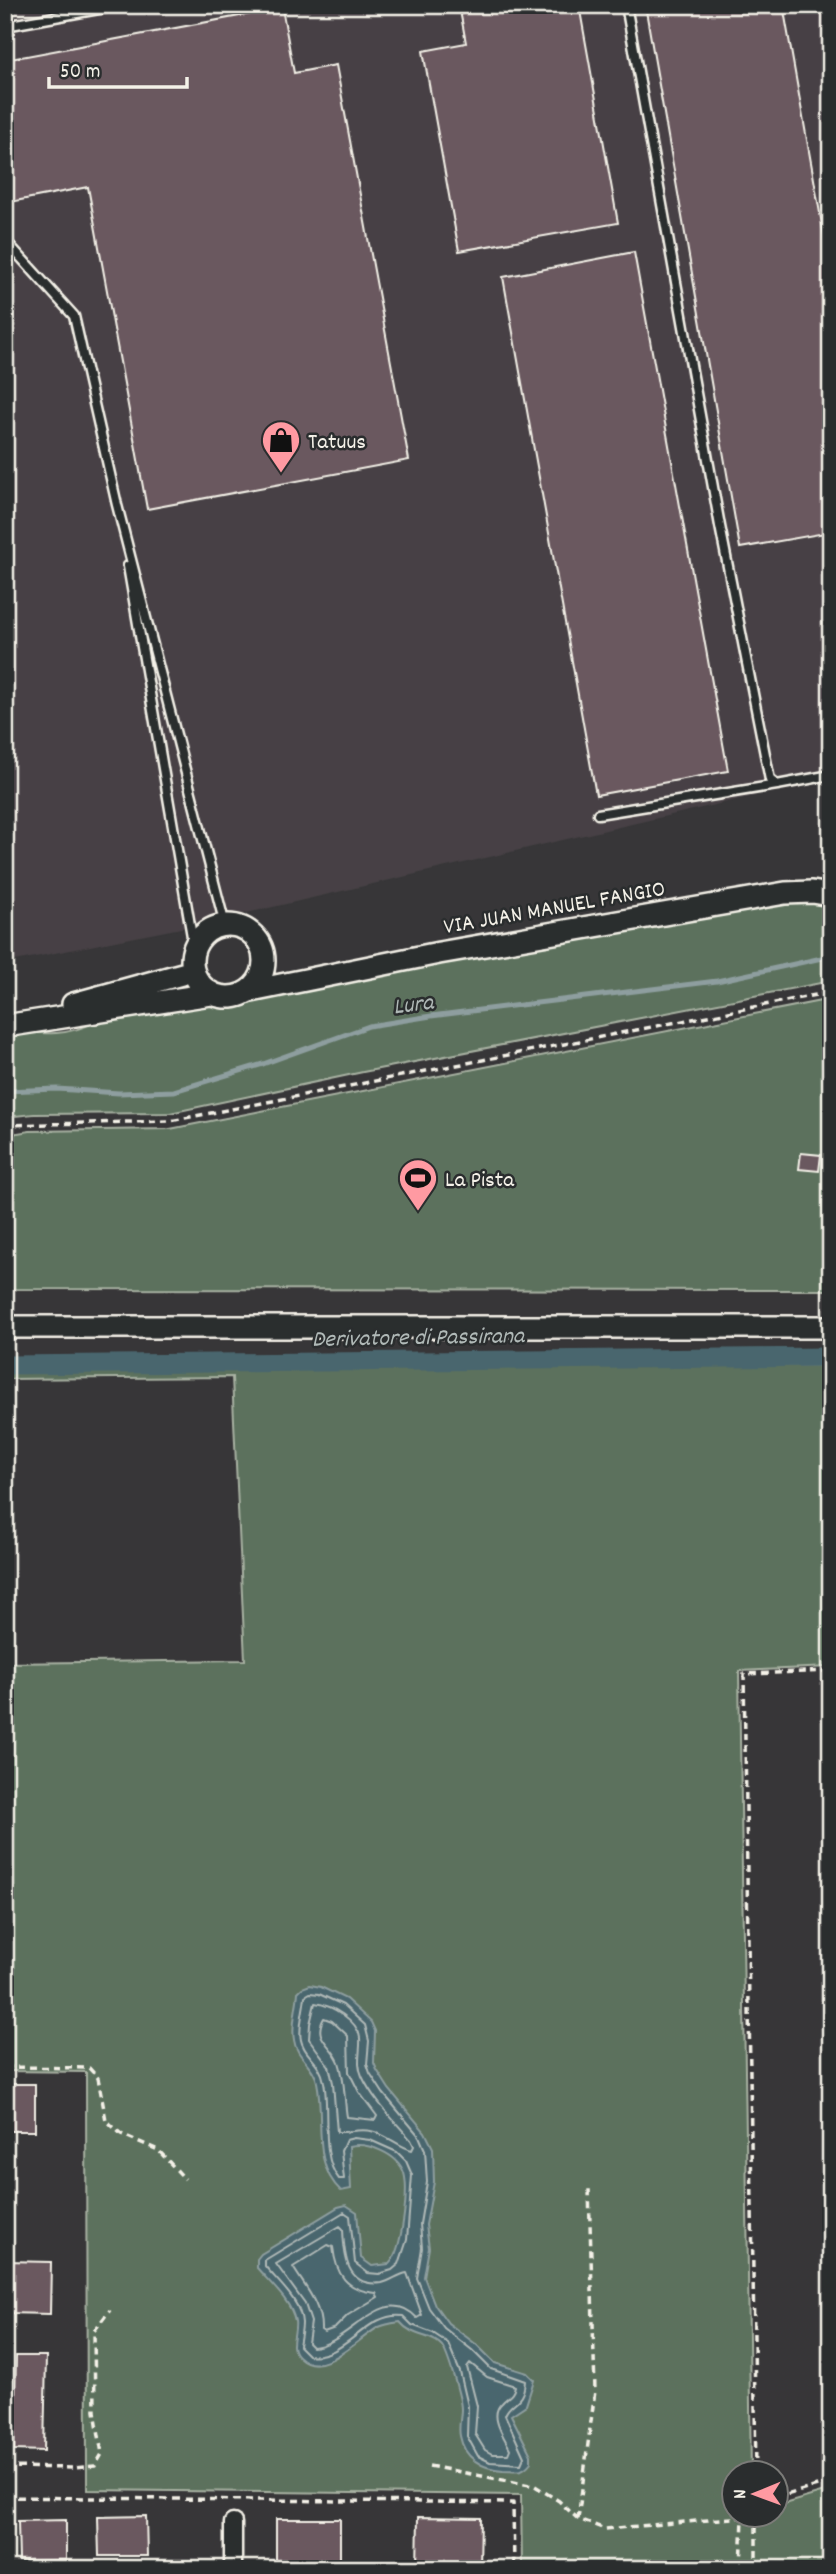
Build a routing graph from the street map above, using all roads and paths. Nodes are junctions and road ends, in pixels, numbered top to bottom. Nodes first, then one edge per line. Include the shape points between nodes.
1 (121, 5) edge
2 (626, 5) edge
3 (5, 26) edge
4 (5, 240) edge
5 (117, 505) junction
6 (831, 775) edge
7 (777, 785) junction
8 (598, 814) dead end
9 (831, 895) edge
10 (225, 925) junction
11 (194, 947) junction
12 (265, 966) junction
13 (193, 971) junction
14 (287, 982) junction
15 (251, 990) junction
16 (831, 992) edge
17 (211, 994) junction
18 (5, 1024) edge
19 (5, 1125) edge
20 (5, 1327) edge
21 (831, 1327) edge
22 (831, 1671) edge
23 (5, 2067) edge
24 (185, 2179) dead end
25 (589, 2189) dead end
26 (110, 2310) dead end
27 (756, 2458) edge
28 (429, 2466) dead end
29 (5, 2467) edge
30 (831, 2482) edge
31 (790, 2494) edge
32 (5, 2497) edge
33 (578, 2519) junction
34 (233, 2524) dead end
35 (756, 2528) edge
36 (233, 2569) edge
37 (514, 2569) edge
38 (741, 2569) edge
39 (756, 2569) edge

1 - 3 lane
2 - 7 lane via 761,738 770,780
4 - 5 lane via 74,316
5 - 10 lane
5 - 11 lane
6 - 7 lane
7 - 8 lane
9 - 14 street, VIA JUAN MANUEL FANGIO via 785,893
10 - 11 street via 206,932
10 - 12 street via 236,925 254,936
11 - 13 street
12 - 14 street
12 - 15 street
13 - 17 street
13 - 18 street, VIA JUAN MANUEL FANGIO
14 - 15 street, VIA JUAN MANUEL FANGIO
15 - 17 street, VIA JUAN MANUEL FANGIO via 231,998
16 - 19 path via 170,1121
17 - 18 street, VIA JUAN MANUEL FANGIO
20 - 21 street
22 - 27 path via 744,1674
23 - 24 path via 89,2068 98,2078 106,2120 121,2134 158,2150
25 - 33 path via 595,2391
26 - 29 path via 94,2331 95,2411 102,2454 95,2466
28 - 33 path via 534,2486
30 - 31 path
32 - 37 path via 513,2503
33 - 38 path via 605,2529 743,2517
34 - 36 street
35 - 39 path

